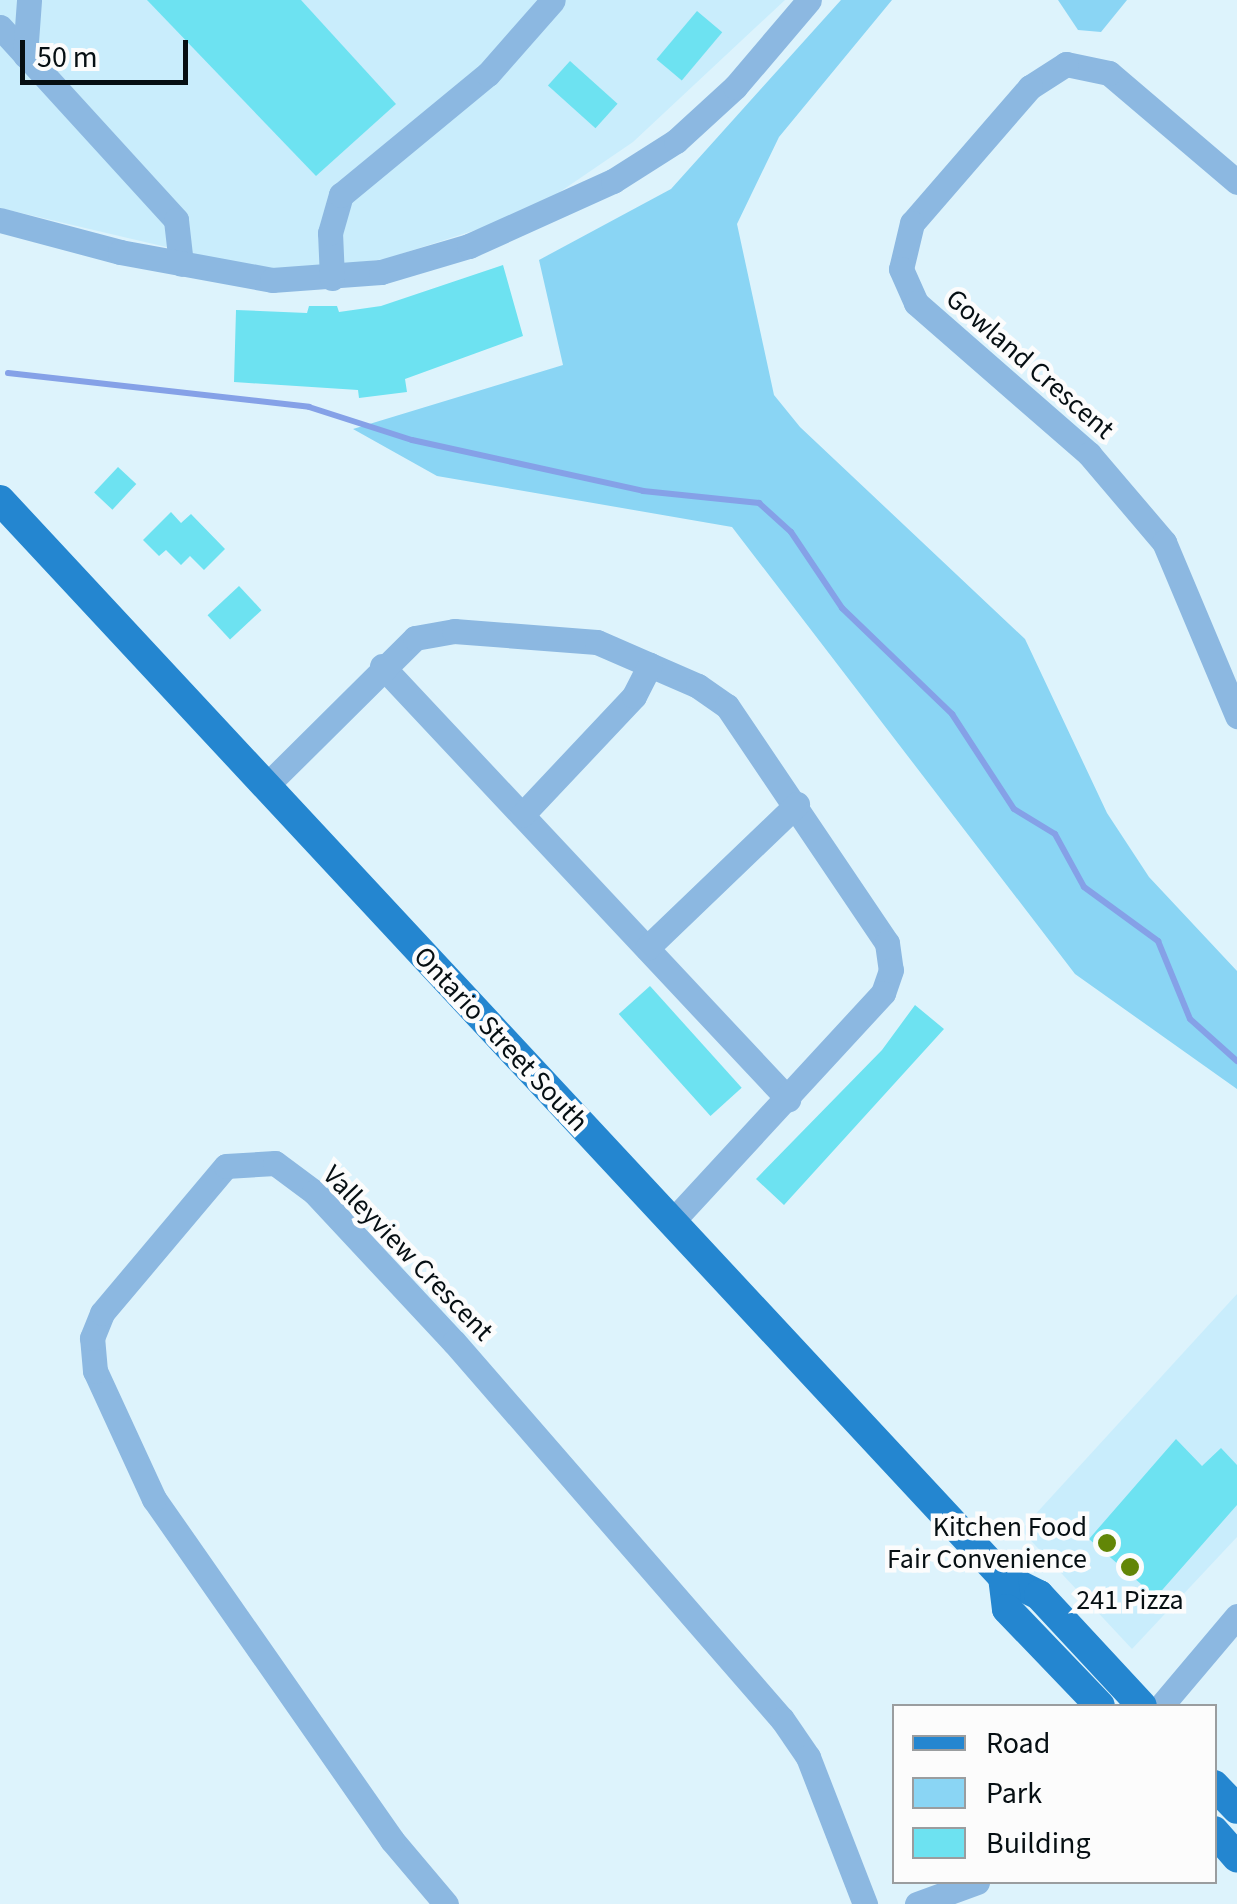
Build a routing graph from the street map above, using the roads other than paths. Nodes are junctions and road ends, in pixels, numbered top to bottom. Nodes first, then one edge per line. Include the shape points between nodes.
1 (29, 0) edge
2 (553, 0) edge
3 (809, 0) edge
4 (0, 27) edge
5 (25, 54) junction
6 (1237, 182) edge
7 (0, 220) edge
8 (182, 264) junction
9 (332, 278) junction
10 (0, 500) edge
11 (650, 665) junction
12 (382, 666) junction
13 (1237, 716) edge
14 (266, 786) junction
15 (798, 804) junction
16 (522, 815) junction
17 (646, 948) junction
18 (788, 1098) junction
19 (672, 1222) junction
20 (1003, 1577) junction
21 (1237, 1616) edge
22 (1098, 1704) edge
23 (1140, 1704) edge
24 (1163, 1704) edge
25 (1217, 1787) edge
26 (1237, 1809) edge
27 (1217, 1835) edge
28 (1237, 1857) edge
29 (972, 1884) edge
30 (446, 1904) edge
31 (866, 1904) edge
32 (917, 1904) edge

1 - 5 street
2 - 9 street via 488,74 341,195 330,233
3 - 9 street via 736,87 676,141 613,181 470,246
4 - 5 street
5 - 8 street via 176,220
6 - 13 street, Gowland Crescent via 1109,72 1066,64 1030,87 912,224 900,269 916,303 1089,454 1164,542
7 - 8 street
8 - 9 street via 272,280
10 - 14 main road, Ontario Street South
11 - 12 street via 598,642 454,631 416,638
11 - 15 street via 727,706
11 - 16 street via 634,696
12 - 14 street
12 - 16 street
14 - 19 main road, Ontario Street South
15 - 17 street
15 - 18 street via 887,943 891,970 883,993
16 - 17 street
17 - 18 street
18 - 19 street
19 - 20 main road, Ontario Street South
20 - 22 main road, Ontario Street South via 1007,1610
20 - 23 main road, Ontario Street South via 1039,1595
21 - 24 street
25 - 26 main road
27 - 28 main road
29 - 32 street
30 - 31 street, Valleyview Crescent via 392,1840 154,1498 95,1371 92,1338 102,1313 226,1166 275,1163 314,1192 454,1342 782,1719 808,1756

